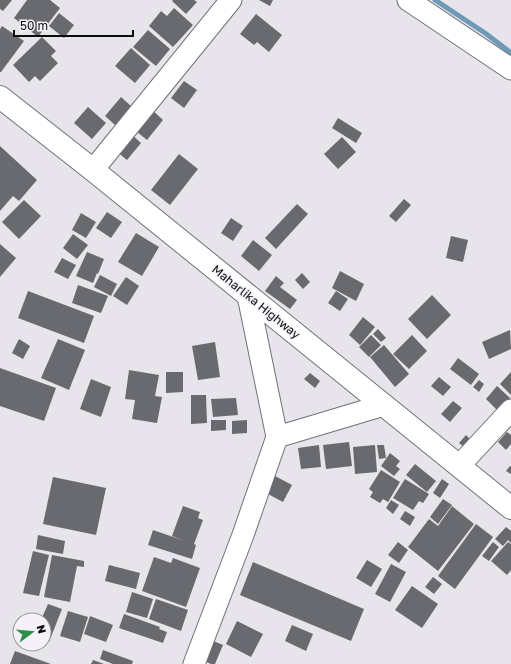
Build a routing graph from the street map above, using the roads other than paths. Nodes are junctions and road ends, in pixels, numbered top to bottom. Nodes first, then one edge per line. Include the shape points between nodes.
1 (231, 0) edge
2 (408, 0) edge
3 (511, 69) edge
4 (0, 96) edge
5 (93, 170) junction
6 (248, 296) junction
7 (384, 405) junction
8 (511, 410) edge
9 (277, 437) junction
10 (459, 466) junction
11 (511, 508) edge
12 (194, 664) edge

1 - 5 street
2 - 3 street
4 - 5 highway, Maharlika Highway
5 - 6 highway, Maharlika Highway
6 - 7 highway, Maharlika Highway
6 - 9 street
7 - 9 street
7 - 10 highway, Maharlika Highway
8 - 10 street
9 - 12 street
10 - 11 highway, Maharlika Highway

